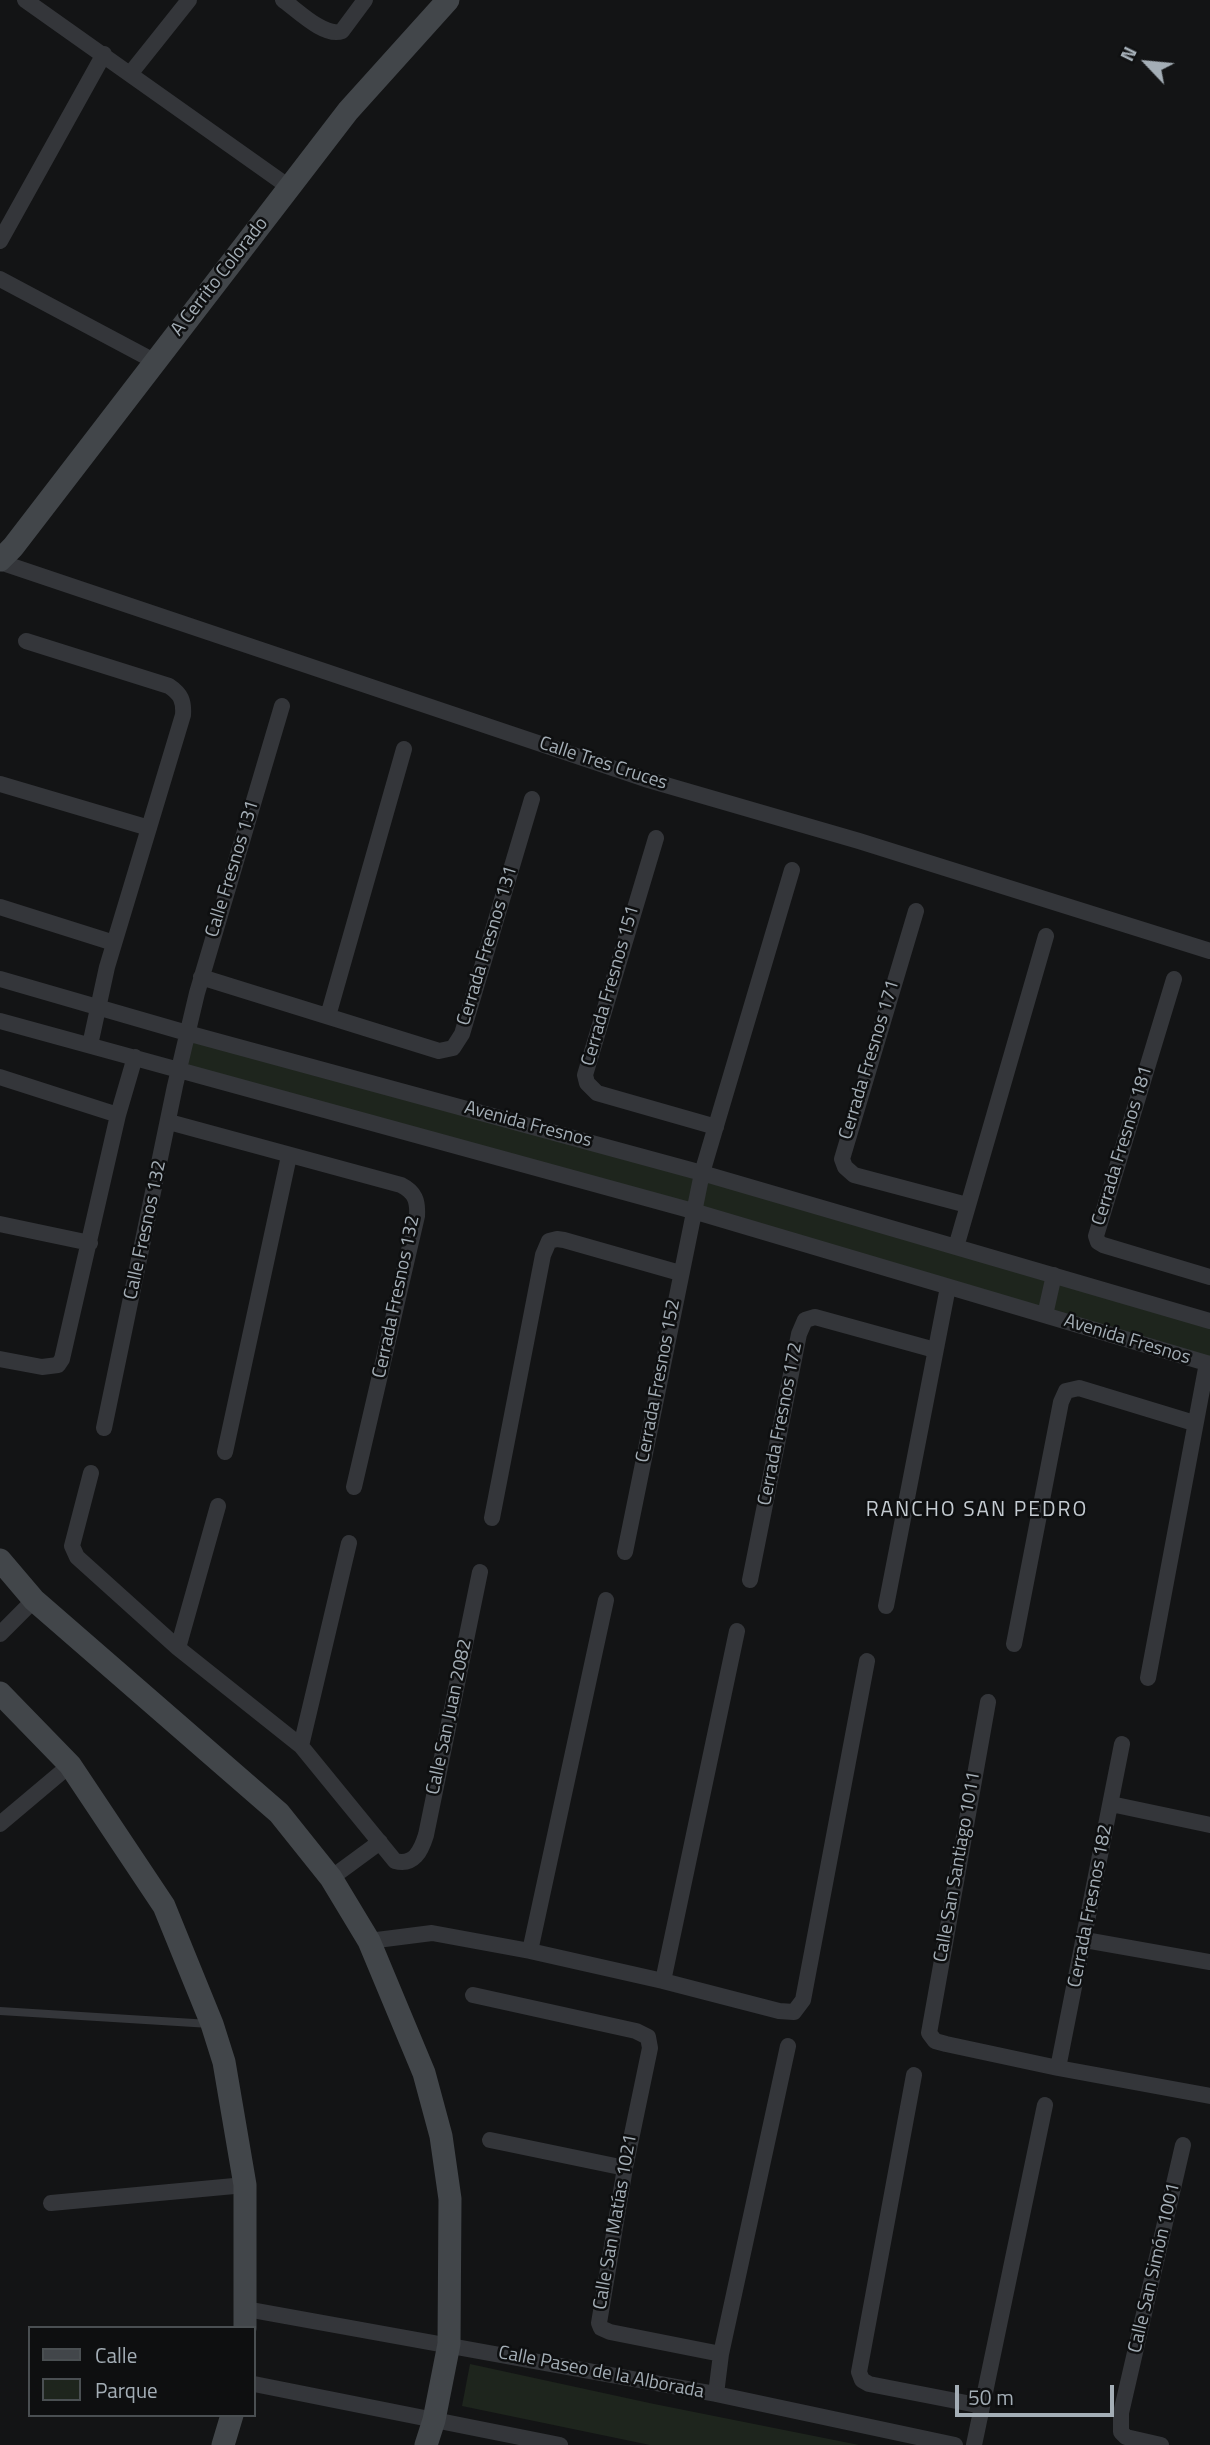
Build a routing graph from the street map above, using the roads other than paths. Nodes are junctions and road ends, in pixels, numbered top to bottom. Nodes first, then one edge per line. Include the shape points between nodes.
1 (25, 0) edge
2 (189, 0) edge
3 (283, 0) edge
4 (365, 0) edge
5 (448, 0) edge
6 (104, 54) junction
7 (130, 74) junction
8 (289, 187) junction
9 (0, 241) edge
10 (0, 279) edge
11 (154, 361) junction
12 (0, 561) edge
13 (26, 641) dead end
14 (282, 706) dead end
15 (404, 749) dead end
16 (0, 784) edge
17 (532, 799) dead end
18 (149, 828) junction
19 (656, 838) dead end
20 (792, 870) dead end
21 (0, 907) edge
22 (916, 911) dead end
23 (1046, 936) dead end
24 (114, 943) junction
25 (1210, 951) edge
26 (201, 977) junction
27 (0, 979) edge
28 (1174, 979) dead end
29 (99, 1007) junction
30 (328, 1016) junction
31 (0, 1021) edge
32 (187, 1033) junction
33 (90, 1045) junction
34 (135, 1057) junction
35 (179, 1070) junction
36 (0, 1077) edge
37 (118, 1115) junction
38 (169, 1122) junction
39 (716, 1127) junction
40 (289, 1156) junction
41 (702, 1173) junction
42 (967, 1205) junction
43 (693, 1211) junction
44 (0, 1224) edge
45 (90, 1243) junction
46 (956, 1247) junction
47 (680, 1273) junction
48 (1054, 1275) junction
49 (1210, 1278) edge
50 (948, 1287) junction
51 (1045, 1315) junction
52 (1210, 1321) edge
53 (935, 1350) junction
54 (0, 1359) edge
55 (1208, 1364) edge
56 (1194, 1423) junction
57 (104, 1428) dead end
58 (225, 1452) dead end
59 (91, 1473) dead end
60 (354, 1487) dead end
61 (218, 1506) dead end
62 (492, 1518) dead end
63 (349, 1543) dead end
64 (625, 1552) dead end
65 (0, 1560) edge
66 (480, 1572) dead end
67 (750, 1580) dead end
68 (34, 1600) junction
69 (606, 1600) dead end
70 (886, 1606) dead end
71 (737, 1631) dead end
72 (0, 1634) edge
73 (1014, 1644) dead end
74 (178, 1648) junction
75 (867, 1661) dead end
76 (1148, 1678) dead end
77 (0, 1693) edge
78 (988, 1702) dead end
79 (1122, 1744) dead end
80 (301, 1746) junction
81 (70, 1765) junction
82 (1111, 1804) junction
83 (0, 1824) edge
84 (1210, 1825) edge
85 (380, 1842) junction
86 (331, 1878) junction
87 (1085, 1940) junction
88 (369, 1941) junction
89 (530, 1951) junction
90 (1210, 1962) edge
91 (663, 1981) junction
92 (472, 1994) dead end
93 (0, 2011) edge
94 (212, 2024) junction
95 (788, 2046) dead end
96 (1058, 2068) junction
97 (914, 2075) dead end
98 (1210, 2096) edge
99 (1045, 2105) dead end
100 (490, 2140) dead end
101 (1183, 2145) dead end
102 (625, 2168) junction
103 (245, 2185) junction
104 (51, 2203) dead end
105 (246, 2318) edge
106 (449, 2344) junction
107 (722, 2354) junction
108 (256, 2384) edge
109 (716, 2394) junction
110 (982, 2406) junction
111 (231, 2417) edge
112 (433, 2420) junction
113 (223, 2445) edge
114 (426, 2445) edge
115 (560, 2445) edge
116 (955, 2445) edge
117 (974, 2445) edge
118 (1161, 2445) edge

1 - 6 street
2 - 7 street
3 - 4 street via 326,31 337,33
5 - 8 main road, A Cerrito Colorado via 348,111
6 - 7 street
6 - 9 street
7 - 8 street
8 - 11 main road, A Cerrito Colorado
10 - 11 street
11 - 12 main road, A Cerrito Colorado
12 - 25 street, Calle Tres Cruces via 645,779
13 - 18 street via 169,686 181,697 183,715
14 - 26 street, Calle Fresnos 131
15 - 30 street
16 - 18 street
17 - 30 street, Cerrada Fresnos 131 via 462,1034 453,1048 439,1051
18 - 24 street
19 - 39 street, Cerrada Fresnos 151 via 586,1066 587,1083 597,1093
20 - 39 street
21 - 24 street
22 - 42 street, Cerrada Fresnos 171 via 842,1159 854,1175
23 - 42 street
24 - 29 street
26 - 30 street, Cerrada Fresnos 131
26 - 32 street, Calle Fresnos 131
27 - 29 street, Avenida Fresnos
28 - 49 street, Cerrada Fresnos 181 via 1096,1236 1109,1247
29 - 32 street, Avenida Fresnos
29 - 33 street
31 - 33 street, Avenida Fresnos
32 - 35 street, Calle Fresnos 132
32 - 41 street, Avenida Fresnos
33 - 34 street, Avenida Fresnos
34 - 35 street, Avenida Fresnos
34 - 37 street
35 - 38 street, Calle Fresnos 132
35 - 43 street, Avenida Fresnos
36 - 37 street
37 - 45 street
38 - 40 street, Cerrada Fresnos 132
38 - 57 street, Calle Fresnos 132
39 - 41 street
40 - 58 street
40 - 60 street, Cerrada Fresnos 132 via 401,1185 414,1194 417,1205
41 - 43 street
41 - 46 street, Avenida Fresnos
42 - 46 street
43 - 47 street, Cerrada Fresnos 152
43 - 50 street, Avenida Fresnos
44 - 45 street
45 - 54 street via 58,1365 42,1367
46 - 48 street, Avenida Fresnos
47 - 62 street via 564,1240 550,1241 543,1255
47 - 64 street, Cerrada Fresnos 152
48 - 51 street, Avenida Fresnos
48 - 52 street, Avenida Fresnos
50 - 51 street, Avenida Fresnos
50 - 53 street
51 - 55 street, Avenida Fresnos
53 - 67 street, Cerrada Fresnos 172 via 815,1317 805,1320
53 - 70 street
55 - 56 street
56 - 73 street via 1079,1388 1066,1391
56 - 76 street
59 - 74 street via 74,1540 77,1558
61 - 74 street
63 - 80 street
65 - 68 main road
66 - 85 street, Calle San Juan 2082 via 421,1849 413,1860 403,1863 395,1861
68 - 72 street
68 - 86 main road via 279,1813
69 - 89 street
71 - 91 street
74 - 80 street
75 - 91 street via 800,2006 787,2012
77 - 81 main road
78 - 96 street, Calle San Santiago 1011 via 929,2033 940,2043
79 - 82 street, Cerrada Fresnos 182
80 - 85 street
81 - 83 street
81 - 94 main road via 164,1906
82 - 84 street
82 - 87 street, Cerrada Fresnos 182
85 - 86 street
86 - 88 main road
87 - 90 street
87 - 96 street, Cerrada Fresnos 182
88 - 89 street via 432,1933
88 - 106 main road via 424,2073 441,2136 450,2199
89 - 91 street
92 - 102 street, Calle San Matías 1021 via 648,2037 650,2048
93 - 94 lane
94 - 103 main road via 224,2063
95 - 107 street
96 - 98 street
97 - 110 street via 859,2372 862,2381 877,2386
99 - 110 street
100 - 102 street
101 - 118 street, Calle San Simón 1001 via 1121,2413 1121,2432 1126,2437
102 - 107 street, Calle San Matías 1021 via 601,2328
103 - 104 street
103 - 105 main road
105 - 106 street, Calle Paseo de la Alborada
106 - 109 street, Calle Paseo de la Alborada
106 - 112 main road
107 - 109 street
108 - 112 street
109 - 116 street, Calle Paseo de la Alborada
110 - 117 street
111 - 113 main road
112 - 114 main road
112 - 115 street

